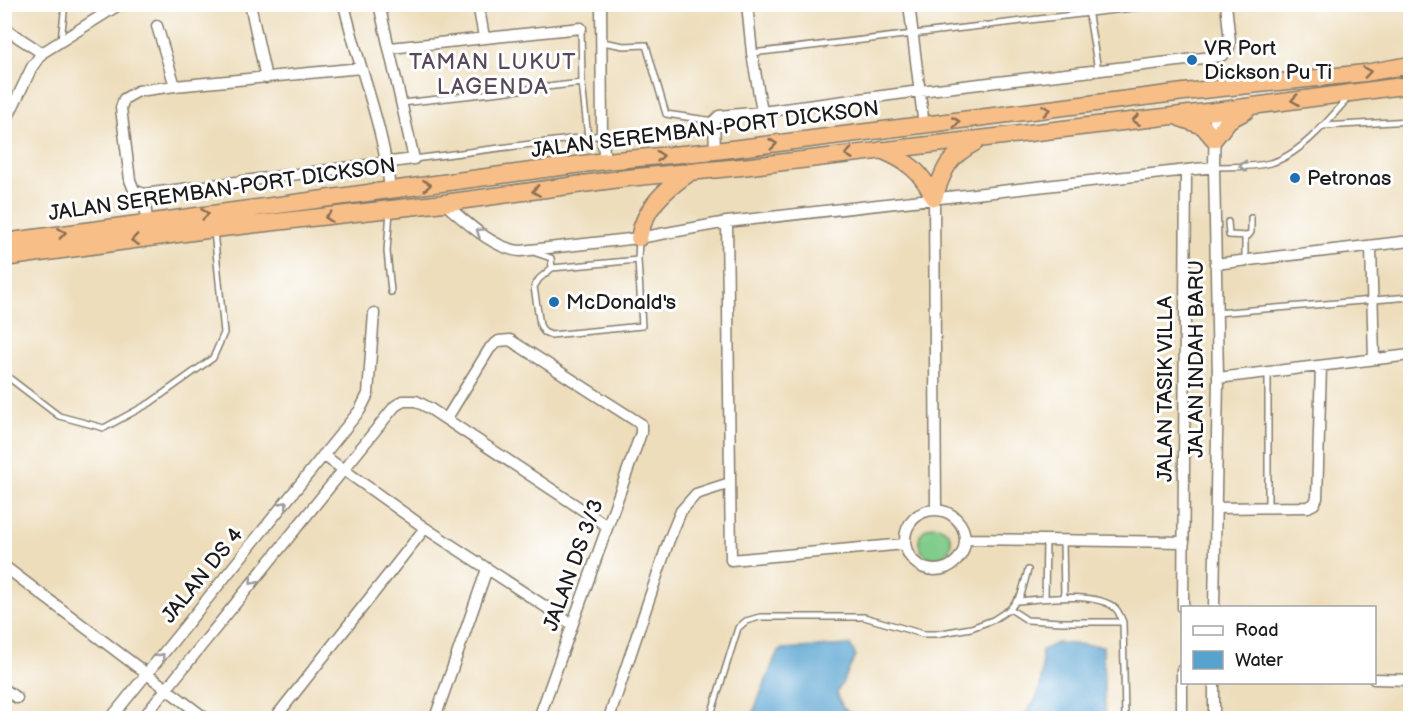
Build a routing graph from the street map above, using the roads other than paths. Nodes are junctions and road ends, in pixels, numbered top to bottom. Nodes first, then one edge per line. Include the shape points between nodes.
1 (65, 4) edge
2 (120, 4) edge
3 (250, 4) edge
4 (344, 4) edge
5 (379, 4) edge
6 (478, 4) edge
7 (601, 4) edge
8 (747, 4) edge
9 (909, 4) edge
10 (1087, 4) edge
11 (1166, 4) edge
12 (1226, 4) edge
13 (1088, 14) junction
14 (157, 26) dead end
15 (4, 28) edge
16 (581, 28) joint
17 (913, 34) junction
18 (484, 38) junction
19 (61, 41) junction
20 (600, 42) junction
21 (390, 48) junction
22 (42, 53) junction
23 (752, 53) junction
24 (1410, 65) edge
25 (361, 68) junction
26 (1098, 70) junction
27 (267, 78) junction
28 (582, 82) junction
29 (1249, 85) junction
30 (1410, 85) edge
31 (175, 86) junction
32 (920, 91) junction
33 (1184, 92) junction
34 (1353, 92) junction
35 (402, 103) junction
36 (1260, 105) junction
37 (1215, 111) junction
38 (762, 112) junction
39 (1173, 116) junction
40 (714, 121) junction
41 (1410, 121) edge
42 (4, 124) edge
43 (924, 126) junction
44 (1324, 126) junction
45 (602, 135) junction
46 (588, 137) junction
47 (984, 138) junction
48 (1214, 139) junction
49 (953, 142) junction
50 (907, 147) junction
51 (881, 150) junction
52 (715, 151) junction
53 (414, 159) junction
54 (604, 161) junction
55 (387, 164) junction
56 (1214, 167) junction
57 (1186, 170) junction
58 (691, 171) junction
59 (627, 178) junction
60 (594, 183) junction
61 (390, 190) junction
62 (144, 194) junction
63 (934, 198) junction
64 (444, 203) junction
65 (409, 206) junction
66 (390, 209) junction
67 (372, 212) junction
68 (1251, 219) dead end
69 (147, 221) junction
70 (726, 222) junction
71 (1228, 222) dead end
72 (214, 229) junction
73 (1245, 236) junction
74 (639, 238) junction
75 (1410, 241) edge
76 (4, 242) edge
77 (1371, 247) junction
78 (521, 251) junction
79 (4, 258) edge
80 (638, 260) junction
81 (1245, 260) junction
82 (1215, 264) junction
83 (552, 268) junction
84 (391, 292) dead end
85 (1410, 297) edge
86 (1371, 301) junction
87 (374, 313) dead end
88 (1216, 313) junction
89 (1410, 355) edge
90 (1374, 359) junction
91 (1321, 366) junction
92 (1268, 372) junction
93 (4, 374) edge
94 (1218, 378) junction
95 (447, 418) junction
96 (323, 455) junction
97 (342, 470) junction
98 (730, 483) junction
99 (1268, 507) junction
100 (1216, 508) junction
101 (936, 510) junction
102 (607, 526) junction
103 (425, 528) junction
104 (965, 539) junction
105 (1046, 540) junction
106 (1063, 540) junction
107 (1184, 542) junction
108 (905, 544) junction
109 (4, 566) edge
110 (487, 569) junction
111 (1028, 570) dead end
112 (1045, 598) junction
113 (1064, 598) junction
114 (1017, 601) junction
115 (1183, 606) edge
116 (1214, 606) edge
117 (1010, 609) junction
118 (1123, 622) junction
119 (572, 624) junction
120 (147, 674) junction
121 (1376, 679) edge
122 (1410, 680) edge
123 (1182, 684) edge
124 (1214, 684) edge
125 (4, 689) edge
126 (166, 689) junction
127 (17, 698) dead end
128 (111, 718) edge
129 (144, 718) edge
130 (205, 718) edge
131 (275, 718) edge
132 (435, 718) edge
133 (539, 718) edge
134 (609, 718) edge
135 (710, 718) edge
136 (1125, 718) edge
137 (1182, 718) edge
138 (1214, 718) edge

1 - 19 lane
2 - 19 street
3 - 27 street
4 - 25 street
5 - 21 street
6 - 18 street
7 - 20 street
8 - 23 street
9 - 17 street
10 - 13 lane
11 - 13 lane
12 - 26 street via 1230,42 1228,51 1221,56
13 - 17 lane
13 - 26 lane
14 - 31 street
15 - 22 street
16 - 18 street
16 - 28 lane
17 - 23 lane
17 - 32 street
18 - 21 street
19 - 22 street
20 - 40 lane via 646,45 666,114
20 - 45 street
21 - 35 street
22 - 42 street
23 - 38 street
29 -> 24 highway, JALAN SEREMBAN-PORT DICKSON
25 - 27 street
25 - 55 street
26 - 32 street
27 - 31 street
28 - 35 lane
28 - 46 lane
29 - 33 highway, JALAN SEREMBAN-PORT DICKSON
29 - 37 highway
30 - 34 highway, JALAN SEREMBAN-PORT DICKSON
31 - 62 street via 138,92 124,99 121,108 130,180 137,192
32 - 38 street
32 - 43 street
33 - 37 highway
43 -> 33 highway, JALAN SEREMBAN-PORT DICKSON
34 -> 36 highway, JALAN SEREMBAN-PORT DICKSON
34 - 44 lane
35 - 53 street
36 - 37 highway, JALAN SEREMBAN-PORT DICKSON
36 - 48 highway via 1229,120
37 - 39 highway, JALAN SEREMBAN-PORT DICKSON
37 - 48 street, JALAN INDAH BARU
38 - 40 street via 719,116
39 -> 47 highway, JALAN SEREMBAN-PORT DICKSON
39 - 48 highway via 1203,126
40 - 52 street
41 - 44 lane
43 - 49 highway
43 - 50 highway
52 -> 43 highway, JALAN SEREMBAN-PORT DICKSON
44 -> 56 lane via 1272,163
45 - 46 lane
45 - 54 street
46 - 53 lane
47 - 49 highway, JALAN SEREMBAN-PORT DICKSON
47 - 63 highway via 957,152 942,175
48 - 56 street, JALAN INDAH BARU
49 - 50 highway, JALAN SEREMBAN-PORT DICKSON
50 - 51 highway, JALAN SEREMBAN-PORT DICKSON
51 -> 58 highway, JALAN SEREMBAN-PORT DICKSON
51 - 63 highway via 912,166
54 -> 52 highway, JALAN SEREMBAN-PORT DICKSON
53 - 55 street
54 - 59 highway
54 - 60 highway
61 -> 54 highway, JALAN SEREMBAN-PORT DICKSON
55 - 61 street
55 - 62 street
56 - 57 street
56 - 82 street, JALAN INDAH BARU
57 - 63 street
57 - 107 street, JALAN TASIK VILLA
58 - 59 highway, JALAN SEREMBAN-PORT DICKSON
58 - 74 highway via 657,200 641,224
59 - 60 highway, JALAN SEREMBAN-PORT DICKSON
60 -> 64 highway, JALAN SEREMBAN-PORT DICKSON
61 - 65 highway
61 - 67 highway via 383,205
69 -> 61 highway, JALAN SEREMBAN-PORT DICKSON
62 - 69 street
63 - 70 street
63 - 101 street
64 - 65 highway, JALAN SEREMBAN-PORT DICKSON
78 -> 64 street via 510,251
65 - 66 highway, JALAN SEREMBAN-PORT DICKSON
66 - 67 highway, JALAN SEREMBAN-PORT DICKSON
66 - 84 lane via 387,251
67 -> 72 highway, JALAN SEREMBAN-PORT DICKSON
68 - 73 lane via 1251,232
76 -> 69 highway, JALAN SEREMBAN-PORT DICKSON
70 - 74 street
70 - 98 street
71 - 73 lane via 1229,234
72 -> 79 highway, JALAN SEREMBAN-PORT DICKSON
72 - 93 lane via 224,333 213,358 150,403 104,428 59,416
73 - 81 lane
74 - 78 street
74 - 80 lane
75 - 77 street
77 - 81 street
77 - 86 street
78 - 83 lane via 551,258
80 - 83 lane
80 - 83 lane via 642,326 551,335 540,325 534,287
81 - 82 street
82 - 88 street, JALAN INDAH BARU
85 - 86 lane
86 - 88 lane
86 - 90 street
87 - 96 street, JALAN DS 4 via 368,394 360,410
88 - 94 street, JALAN INDAH BARU
89 - 90 street
90 - 91 street
91 - 92 street
91 - 99 street via 1317,498 1308,507
92 - 94 street
92 - 99 lane
94 - 100 street, JALAN INDAH BARU
95 - 97 street, JALAN DS 4 via 416,401 403,401
95 - 102 street, JALAN DS 4
95 - 102 street, JALAN DS 3/3 via 490,348 499,341 510,340 641,424
96 - 97 street
120 -> 96 street, JALAN DS 4
97 - 103 street
97 -> 126 street, JALAN DS 4
98 - 108 street via 731,560
98 - 134 street via 696,495 681,511
99 - 100 street
100 - 116 street, JALAN INDAH BARU
101 - 104 street via 959,523
101 - 108 street via 925,512 909,524
102 - 119 street, JALAN DS 3/3
103 - 110 street
103 - 131 street
104 - 105 street
104 - 108 street via 959,559 942,570 914,562
105 - 106 street
105 - 112 lane
106 - 107 street
106 - 113 lane
107 - 115 street, JALAN TASIK VILLA
109 - 120 street
110 - 119 street
110 - 132 street
111 - 114 lane
112 - 113 lane
112 - 114 lane
113 - 118 lane via 1099,600 1116,609
114 - 117 lane
117 - 118 lane via 1027,620
117 - 135 lane via 970,628 936,634 906,630 864,617 760,617 746,621 738,628
118 - 136 lane
119 - 133 street, JALAN DS 3/3
120 - 126 street
120 - 128 street, JALAN DS 4
121 - 122 street
123 - 137 street
124 - 138 street
125 - 127 street
126 - 129 street, JALAN DS 4
126 - 130 street

